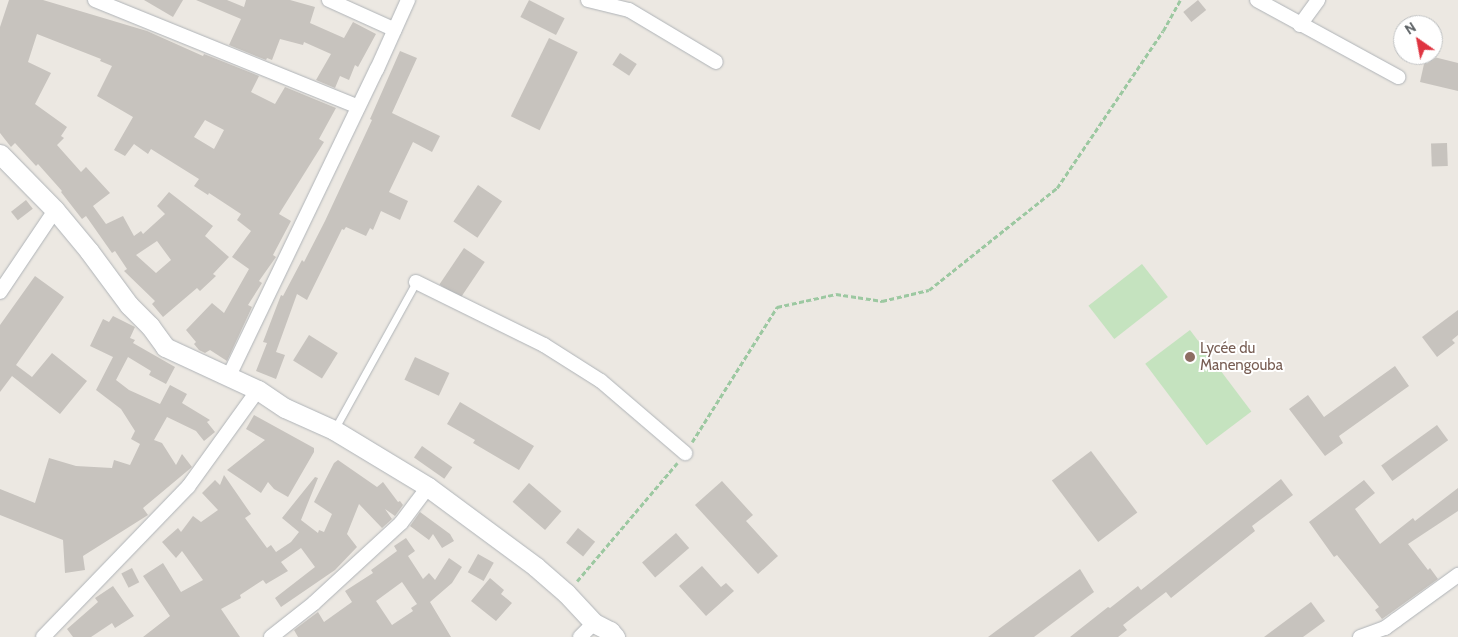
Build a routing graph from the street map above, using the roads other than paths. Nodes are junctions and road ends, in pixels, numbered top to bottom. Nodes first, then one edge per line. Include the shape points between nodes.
1 (95, 0) edge
2 (329, 0) edge
3 (408, 0) edge
4 (588, 0) edge
5 (1257, 0) edge
6 (1318, 0) edge
7 (1300, 25) junction
8 (395, 30) junction
9 (716, 62) dead end
10 (1398, 77) dead end
11 (358, 107) junction
12 (0, 154) edge
13 (55, 210) junction
14 (416, 282) joint
15 (0, 292) edge
16 (228, 378) junction
17 (258, 390) junction
18 (334, 430) junction
19 (685, 452) road end
20 (428, 486) junction
21 (1458, 575) edge
22 (594, 623) junction
23 (50, 635) edge
24 (271, 637) edge
25 (580, 637) edge
26 (615, 637) edge
27 (1360, 637) edge

1 - 11 street
2 - 8 street
3 - 8 street
4 - 9 street via 629,10
5 - 7 street
6 - 7 street
7 - 10 street
8 - 11 street
11 - 16 street
12 - 13 street
13 - 15 street
13 - 16 street via 165,347
14 - 18 lane
14 - 19 street via 552,350 601,381
16 - 17 street
17 - 18 street via 285,408
17 - 23 street via 188,487
18 - 20 street
20 - 22 street via 566,593
20 - 24 street via 401,523 314,603
21 - 27 street via 1385,628
22 - 25 street
22 - 26 street

